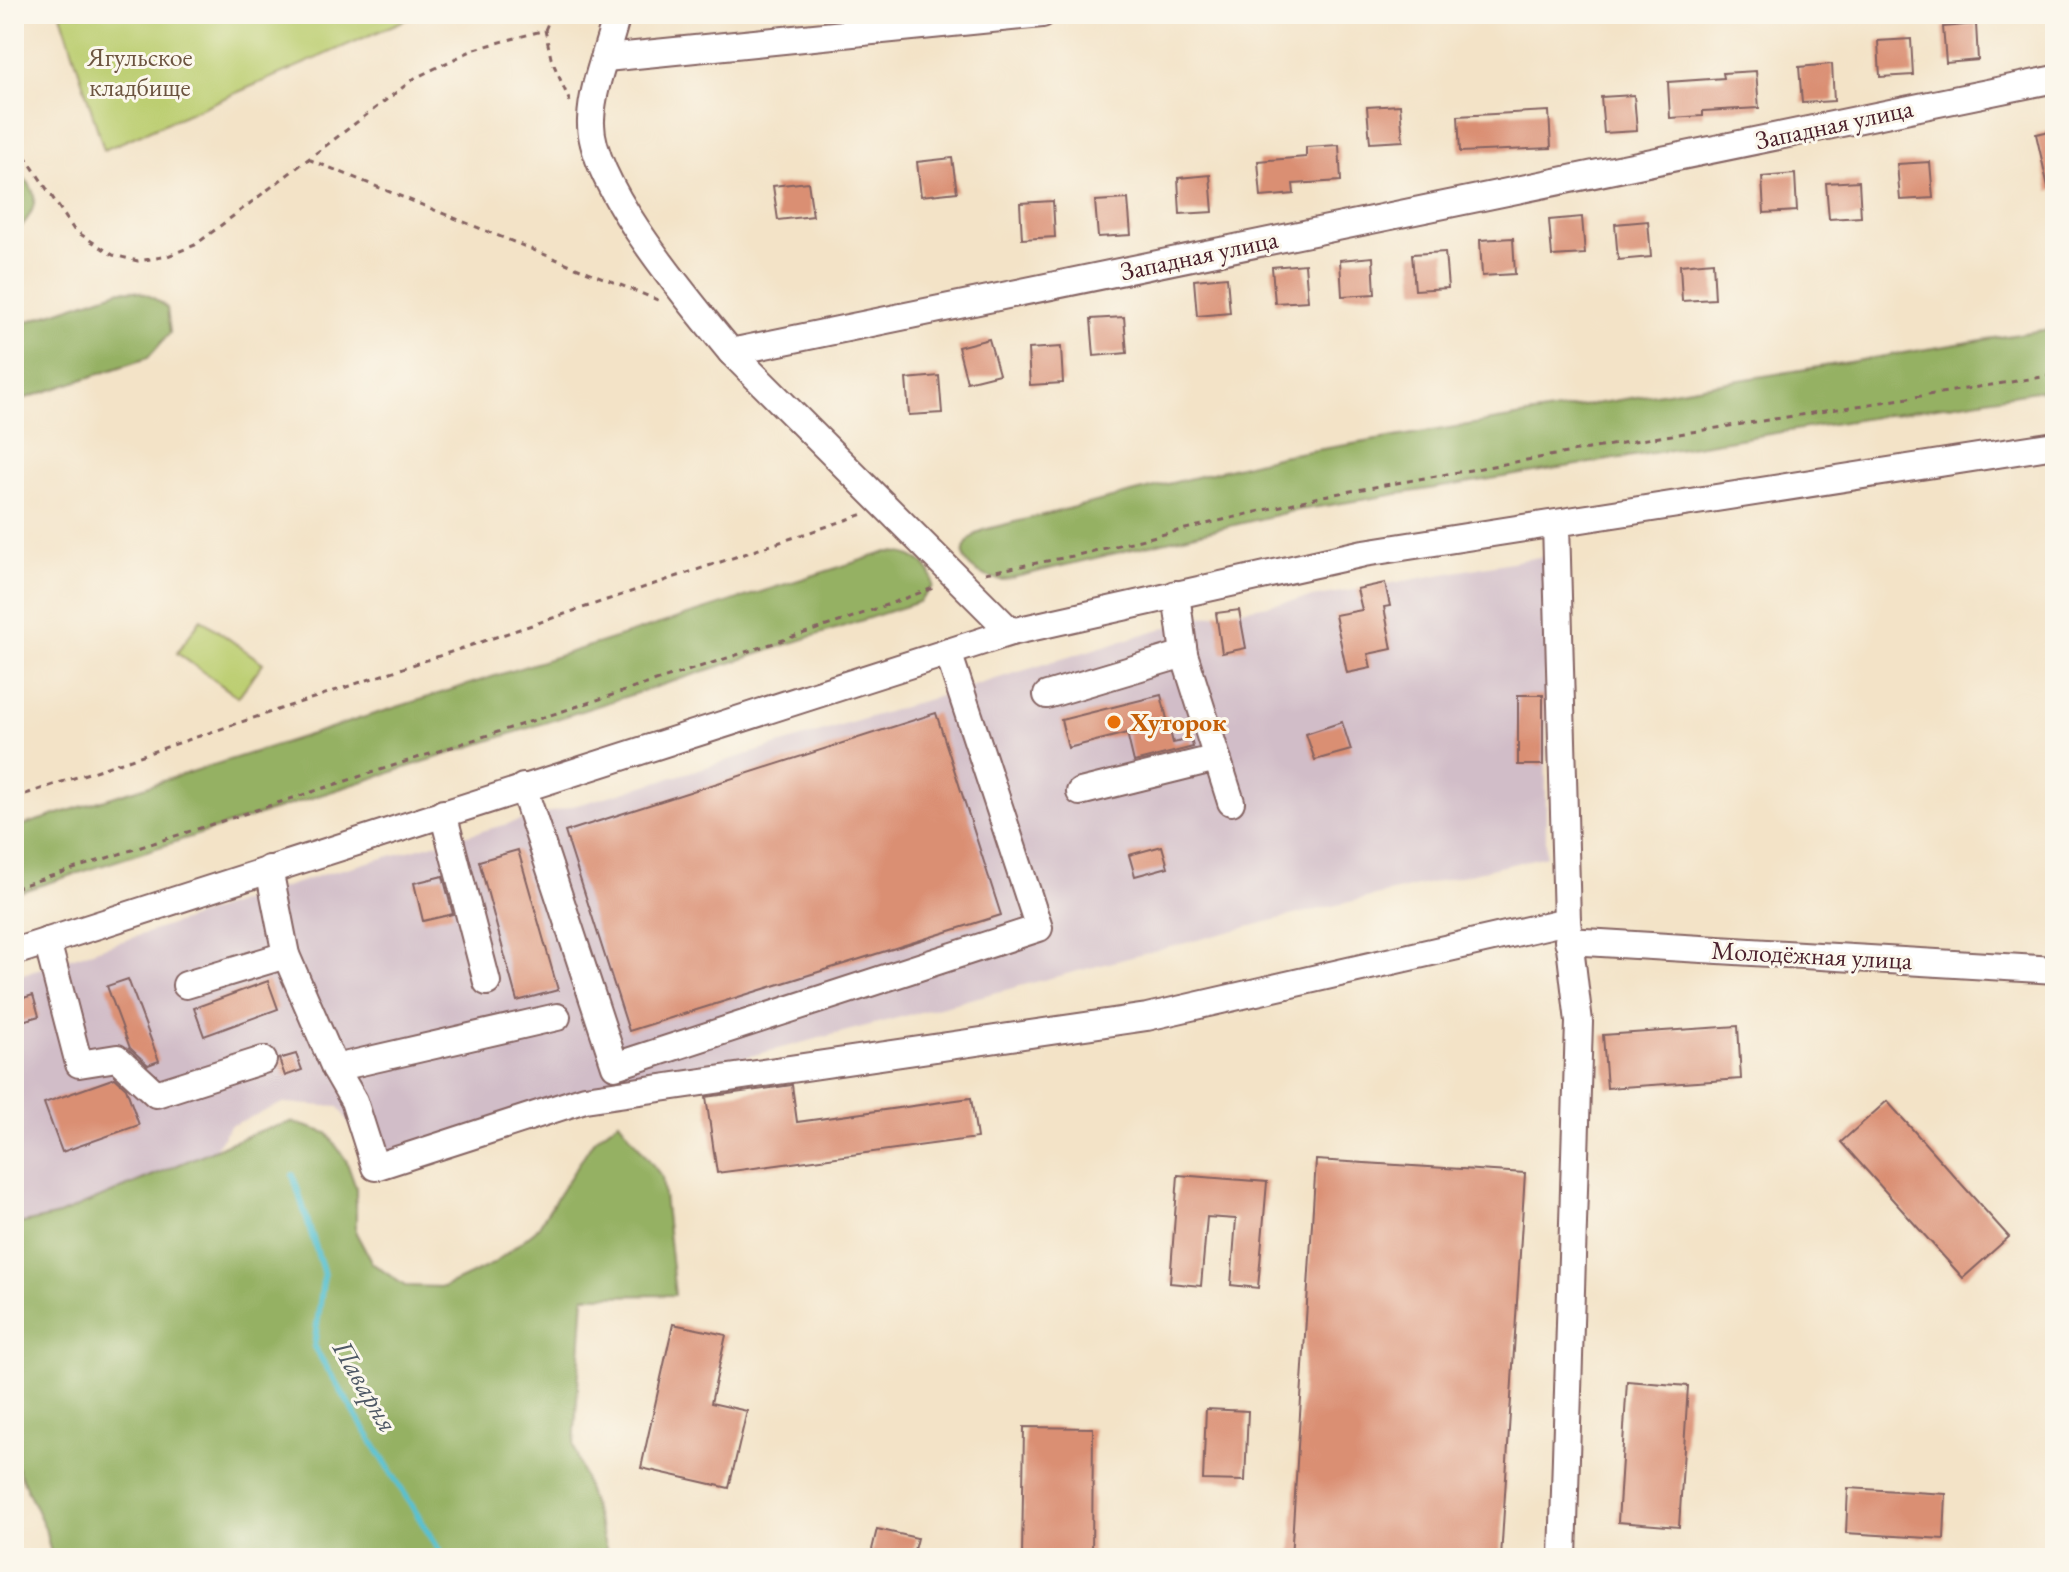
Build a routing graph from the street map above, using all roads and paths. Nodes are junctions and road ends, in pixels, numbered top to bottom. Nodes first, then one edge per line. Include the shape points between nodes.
1 (552, 14) edge
2 (617, 14) edge
3 (1042, 14) edge
4 (545, 30) junction
5 (606, 58) junction
6 (2055, 79) edge
7 (591, 120) junction
8 (14, 134) edge
9 (308, 159) junction
10 (659, 300) dead end
11 (731, 352) junction
12 (2055, 375) edge
13 (2055, 445) edge
14 (886, 507) junction
15 (1556, 524) junction
16 (958, 579) junction
17 (1176, 594) junction
18 (1011, 632) junction
19 (948, 652) junction
20 (1184, 654) junction
21 (1047, 695) dead end
22 (1217, 758) junction
23 (523, 787) junction
24 (1080, 792) dead end
25 (14, 798) edge
26 (1231, 802) dead end
27 (443, 813) junction
28 (269, 869) junction
29 (14, 888) edge
30 (1568, 931) junction
31 (47, 941) junction
32 (14, 952) edge
33 (286, 955) junction
34 (2055, 970) edge
35 (487, 982) dead end
36 (186, 985) dead end
37 (557, 1017) dead end
38 (263, 1060) dead end
39 (335, 1068) junction
40 (1563, 1558) edge

1 - 4 path
2 - 5 street
3 - 5 street
4 - 7 path via 570,101
4 - 9 path via 475,49 415,78
5 - 7 street
6 - 11 street, Западная улица
7 - 11 street via 598,157 618,199 666,272
8 - 9 path via 74,230 113,255 138,261 195,245
9 - 10 path
11 - 14 street
12 - 16 path via 1323,496
13 - 15 street
14 - 16 street
14 - 25 path
15 - 17 street via 1364,553
15 - 30 street
16 - 18 street
16 - 29 path
17 - 18 street
17 - 20 street
18 - 19 street
19 - 23 street
19 - 23 street via 1039,928 615,1066
20 - 21 street
20 - 22 street
22 - 24 street
22 - 26 street
23 - 27 street
27 - 28 street
27 - 35 street
28 - 31 street
28 - 33 street
30 - 34 street, Молодёжная улица
30 - 39 street, Молодёжная улица via 1147,1017 585,1099 375,1167 354,1101
30 - 40 street via 1579,1022
31 - 32 street
31 - 38 street via 79,1064 117,1058 156,1094
33 - 36 street
33 - 39 street
37 - 39 street

